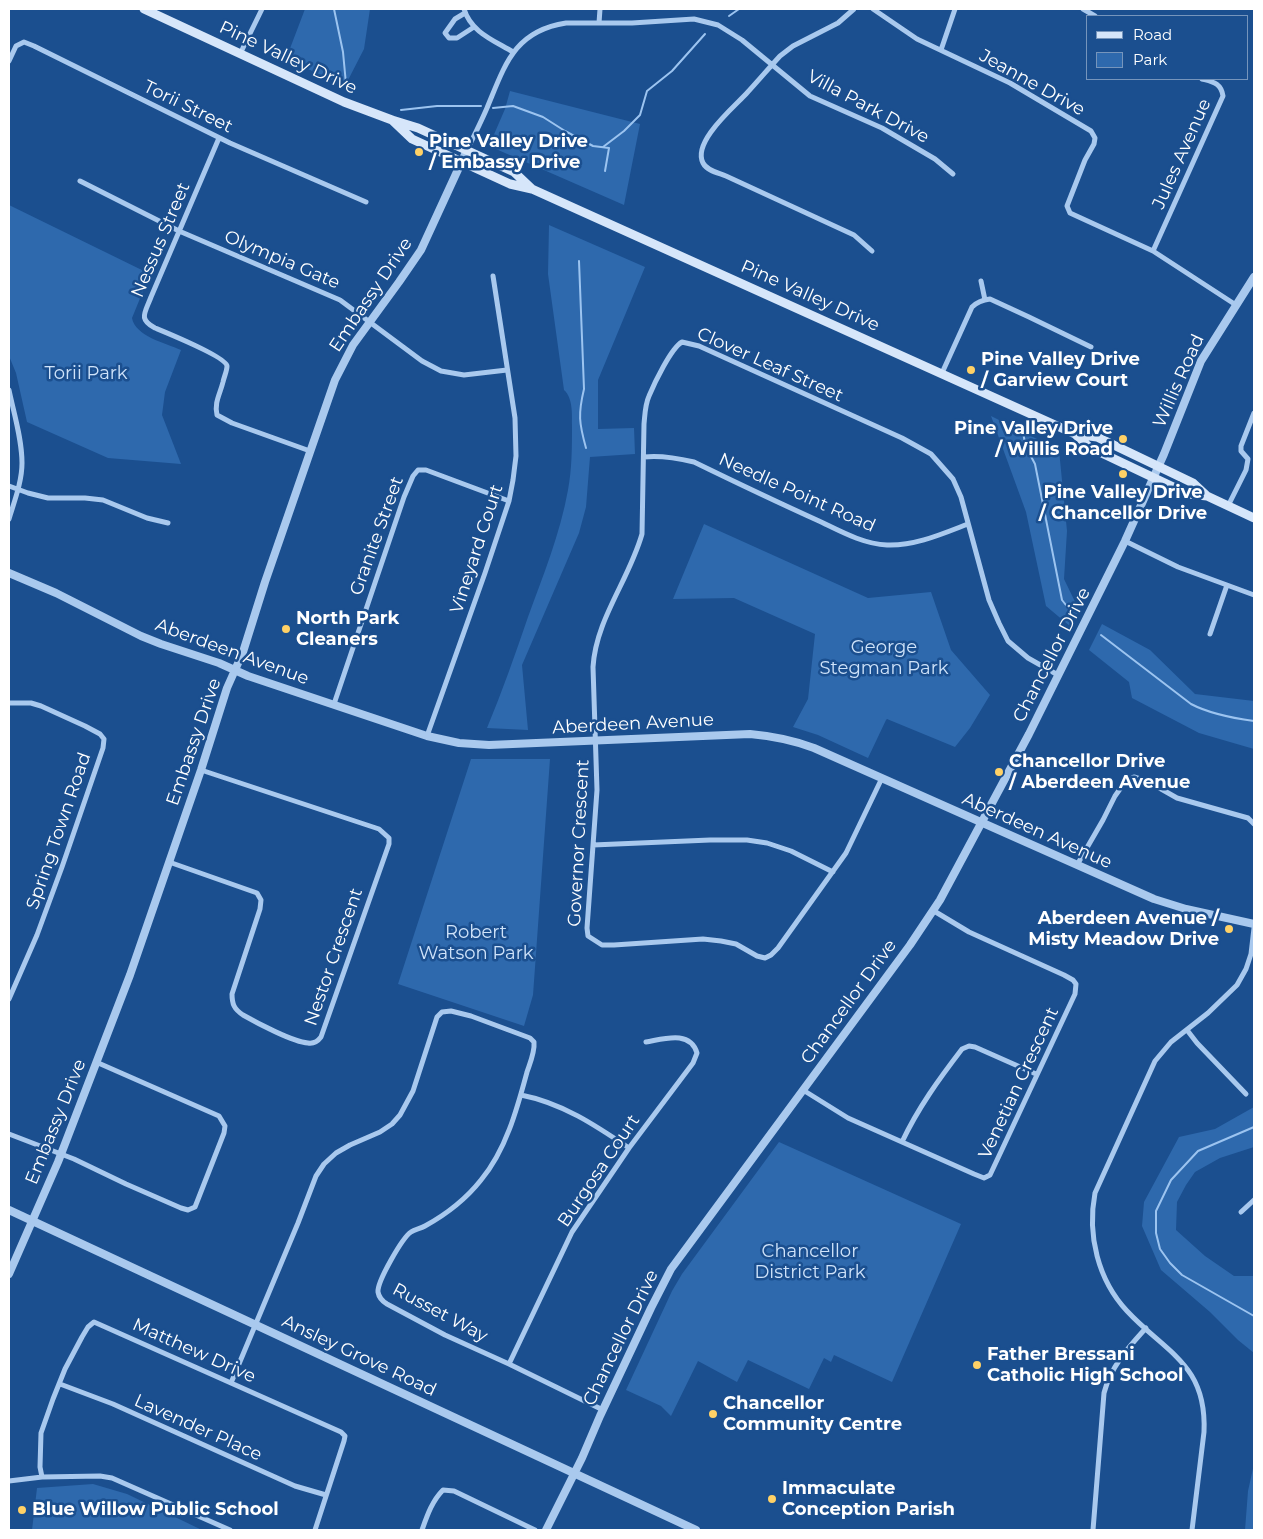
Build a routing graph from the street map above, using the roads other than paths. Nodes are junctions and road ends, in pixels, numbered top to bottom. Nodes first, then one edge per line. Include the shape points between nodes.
1 (144, 9) edge
2 (262, 9) edge
3 (600, 9) edge
4 (854, 9) edge
5 (872, 9) edge
6 (955, 9) edge
7 (464, 11) edge
8 (599, 23) junction
9 (474, 27) junction
10 (941, 50) junction
11 (512, 52) junction
12 (240, 54) junction
13 (9, 61) edge
14 (772, 65) junction
15 (1205, 80) edge
16 (392, 120) junction
17 (219, 138) junction
18 (467, 150) junction
19 (462, 162) junction
20 (952, 174) dead end
21 (80, 180) dead end
22 (532, 189) junction
23 (366, 202) dead end
24 (179, 231) junction
25 (872, 251) dead end
26 (1153, 251) junction
27 (493, 276) dead end
28 (1254, 277) edge
29 (981, 281) dead end
30 (985, 300) junction
31 (1236, 306) junction
32 (369, 322) junction
33 (1091, 347) dead end
34 (507, 370) junction
35 (942, 374) junction
36 (9, 390) edge
37 (1254, 413) edge
38 (1075, 434) junction
39 (310, 451) junction
40 (644, 457) junction
41 (1158, 466) junction
42 (1154, 476) junction
43 (9, 486) edge
44 (17, 489) junction
45 (1207, 496) junction
46 (509, 502) junction
47 (1228, 506) junction
48 (1254, 518) edge
49 (9, 519) edge
50 (168, 523) dead end
51 (968, 524) junction
52 (1125, 541) junction
53 (9, 573) edge
54 (1227, 586) junction
55 (1254, 595) edge
56 (1210, 634) dead end
57 (235, 670) junction
58 (1058, 675) junction
59 (9, 704) edge
60 (334, 704) junction
61 (427, 736) junction
62 (596, 740) junction
63 (201, 770) junction
64 (882, 778) junction
65 (982, 823) junction
66 (1254, 824) edge
67 (593, 845) junction
68 (169, 862) junction
69 (1077, 865) junction
70 (833, 872) junction
71 (934, 911) junction
72 (1254, 926) edge
73 (9, 999) edge
74 (1187, 1030) junction
75 (646, 1042) dead end
76 (96, 1062) junction
77 (1036, 1074) junction
78 (803, 1090) junction
79 (1246, 1094) dead end
80 (521, 1095) junction
81 (9, 1134) edge
82 (902, 1142) junction
83 (630, 1148) junction
84 (61, 1154) junction
85 (1254, 1200) edge
86 (9, 1210) edge
87 (1241, 1212) dead end
88 (32, 1221) junction
89 (9, 1274) edge
90 (256, 1325) junction
91 (1146, 1328) junction
92 (510, 1364) junction
93 (231, 1383) junction
94 (60, 1384) junction
95 (602, 1410) junction
96 (574, 1473) junction
97 (42, 1477) junction
98 (9, 1481) edge
99 (326, 1495) junction
100 (230, 1530) edge
101 (314, 1530) edge
102 (422, 1530) edge
103 (535, 1530) edge
104 (546, 1530) edge
105 (696, 1530) edge
106 (1092, 1530) edge
107 (1192, 1530) edge

1 - 12 main road, Pine Valley Drive
2 - 12 street
3 - 8 street
4 - 14 street via 838,23 785,51
5 - 10 street, Jeanne Drive via 917,39
6 - 10 street
7 - 9 street
7 - 9 street via 445,32 450,38 457,38
8 - 11 street, Villa Park Drive via 566,23 547,27
8 - 14 street, Villa Park Drive via 684,19 711,23 733,33
9 - 11 street
10 - 26 street, Jeanne Drive via 1010,83 1091,131 1094,144 1081,169 1068,210 1072,215
11 - 18 street, Villa Park Drive
12 - 16 main road, Pine Valley Drive via 344,102
13 - 17 street, Torii Street via 16,46 24,42
14 - 20 street, Villa Park Drive via 810,96 882,128 935,159
14 - 25 street via 712,131 701,151 703,163 715,172 854,235
15 - 26 street, Jules Avenue via 1218,85 1223,96
16 - 18 main road, Pine Valley Drive
16 - 19 main road, Pine Valley Drive via 412,139
17 - 23 street, Torii Street
17 - 24 street, Nessus Street
18 - 19 street, Embassy Drive
18 - 22 main road, Pine Valley Drive via 514,172
19 - 22 main road, Pine Valley Drive via 510,184
19 - 32 street, Embassy Drive via 421,250
21 - 24 street, Olympia Gate
22 - 35 main road, Pine Valley Drive
24 - 32 street, Olympia Gate via 340,300
24 - 39 street, Nessus Street via 151,297 145,321 226,363 216,400 217,415
26 - 31 street, Jeanne Drive
27 - 34 street, Vineyard Court
28 - 31 street, Willis Road
29 - 30 street
30 - 33 street via 1029,316
30 - 35 street via 972,308
31 - 41 street, Willis Road via 1201,361
32 - 34 street, Olympia Gate via 441,371 464,375
32 - 39 street, Embassy Drive via 342,365
34 - 46 street, Vineyard Court via 517,442
35 - 38 main road, Pine Valley Drive
36 - 44 street via 22,463
37 - 47 street via 1241,446 1248,459 1246,470
38 - 41 main road, Pine Valley Drive via 1097,437
38 - 42 main road, Pine Valley Drive via 1089,447
39 - 57 street, Embassy Drive
40 - 51 street, Needle Point Road via 694,462 840,531 876,544 917,542
40 - 51 street, Clover Leaf Street via 645,411 649,396 677,345 688,342 925,450 953,480
40 - 62 street, Clover Leaf Street via 642,534 599,632 594,653
41 - 42 street, Willis Road
41 - 45 main road, Pine Valley Drive via 1193,483
42 - 45 main road, Pine Valley Drive via 1188,494
42 - 52 street, Chancellor Drive
43 - 44 street
44 - 49 street
44 - 50 street via 48,498 103,500
45 - 47 main road, Pine Valley Drive
46 - 60 street, Granite Street via 426,470 418,470 404,497
46 - 61 street, Vineyard Court
47 - 48 main road, Pine Valley Drive
51 - 58 street, Clover Leaf Street via 989,600 1008,641 1028,658
52 - 54 street
52 - 58 street, Chancellor Drive
53 - 57 street, Aberdeen Avenue via 141,636
54 - 55 street
54 - 56 street
57 - 60 street, Aberdeen Avenue
57 - 63 street, Embassy Drive
58 - 65 street, Chancellor Drive
59 - 73 street, Spring Town Road via 41,706 85,726 104,739 62,867
60 - 61 street, Aberdeen Avenue
61 - 62 street, Aberdeen Avenue via 489,745
62 - 64 street, Aberdeen Avenue via 734,734 784,738
62 - 67 street, Governor Crescent
63 - 68 street, Embassy Drive
63 - 68 street, Nestor Crescent via 379,829 388,838 389,844 319,1040 308,1044 293,1039 243,1015 232,1003 232,994 260,909 261,900 257,893
64 - 65 street, Aberdeen Avenue
64 - 70 street, Governor Crescent via 846,853
65 - 69 street, Aberdeen Avenue
65 - 71 street, Chancellor Drive
66 - 69 street via 1248,818 1177,798 1134,777 1115,796
67 - 70 street via 746,840 791,851
67 - 70 street, Governor Crescent via 587,928 588,936 602,944 703,938 736,944 765,958 778,948
68 - 76 street, Embassy Drive
69 - 72 street, Aberdeen Avenue via 1154,899
71 - 77 street, Venetian Crescent via 969,932 1064,975 1076,984 1075,994
71 - 78 street, Chancellor Drive
72 - 74 street via 1246,969 1237,986
74 - 79 street
74 - 91 street via 1155,1061 1095,1194 1092,1211 1094,1245 1111,1290
75 - 83 street, Burgosa Court via 679,1037 691,1043 697,1053
76 - 84 street, Embassy Drive
76 - 84 street via 219,1116 225,1126 224,1134 195,1207 188,1210
77 - 82 street via 975,1047 962,1049 926,1096
77 - 82 street, Venetian Crescent via 990,1175 984,1178
78 - 82 street, Venetian Crescent via 848,1118
78 - 95 street, Chancellor Drive via 671,1269
80 - 83 street via 564,1109
80 - 90 street, Russet Way via 534,1042 471,1016 442,1012 437,1017 413,1091 400,1115 380,1132 336,1153 316,1176
80 - 92 street, Russet Way via 493,1164 456,1205 410,1232 378,1290 381,1300 387,1304
81 - 84 street
83 - 92 street, Burgosa Court via 572,1232
84 - 88 street, Embassy Drive
85 - 87 street
86 - 88 street, Ansley Grove Road
88 - 89 street, Embassy Drive
88 - 90 street, Ansley Grove Road
90 - 93 street
90 - 96 street, Ansley Grove Road
91 - 106 street via 1116,1363 1108,1378
91 - 107 street via 1186,1366 1195,1381 1205,1416
92 - 95 street, Russet Way
93 - 94 street, Matthew Drive via 94,1322 88,1326
93 - 99 street, Matthew Drive via 332,1427 345,1436
94 - 97 street, Matthew Drive via 42,1433
94 - 99 street, Lavender Place via 113,1404 295,1486
95 - 96 street, Chancellor Drive
96 - 104 street, Chancellor Drive
96 - 105 street, Ansley Grove Road
97 - 98 street
97 - 100 street via 112,1478
99 - 101 street, Matthew Drive
102 - 103 street via 430,1509 443,1490 454,1491

